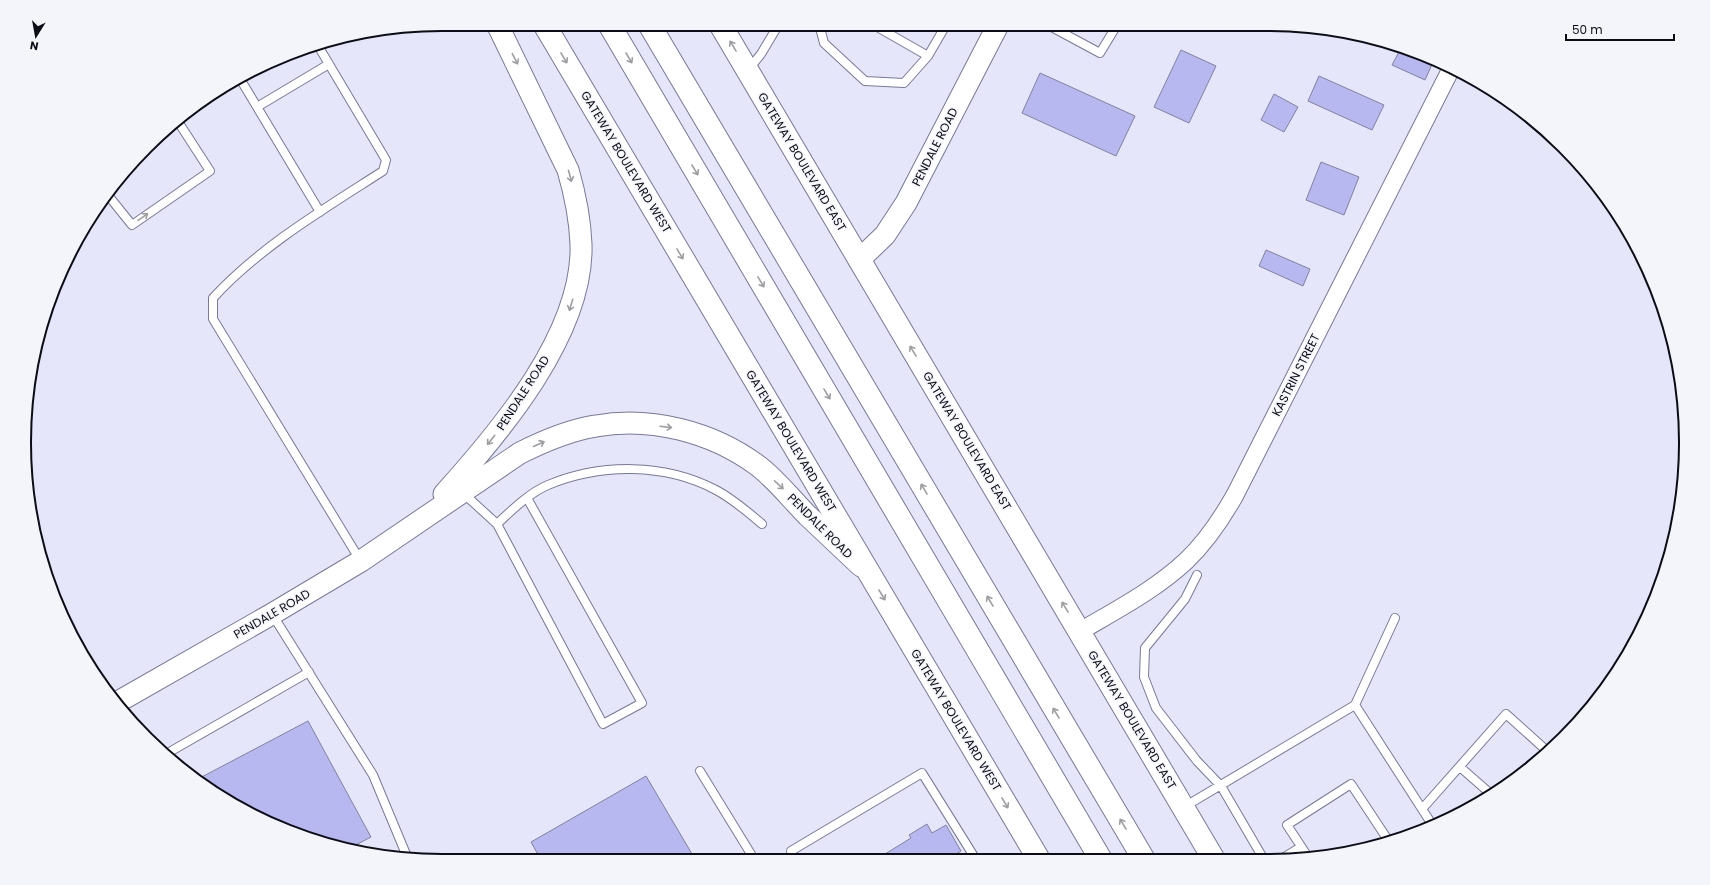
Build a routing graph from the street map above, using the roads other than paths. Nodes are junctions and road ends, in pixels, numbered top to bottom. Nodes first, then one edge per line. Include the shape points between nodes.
1 (500, 31) edge
2 (548, 31) edge
3 (613, 31) edge
4 (653, 31) edge
5 (724, 31) edge
6 (775, 31) edge
7 (821, 31) edge
8 (884, 31) edge
9 (942, 31) edge
10 (995, 31) edge
11 (1059, 31) edge
12 (1113, 31) edge
13 (320, 50) edge
14 (928, 56) junction
15 (329, 64) junction
16 (747, 70) junction
17 (1449, 73) edge
18 (243, 83) edge
19 (257, 107) junction
20 (180, 125) edge
21 (111, 199) edge
22 (320, 212) junction
23 (860, 260) junction
24 (461, 492) junction
25 (527, 498) junction
26 (423, 517) junction
27 (497, 524) junction
28 (762, 524) dead end
29 (361, 561) junction
30 (1197, 575) dead end
31 (871, 576) junction
32 (272, 614) junction
33 (1395, 618) dead end
34 (1080, 632) junction
35 (309, 672) junction
36 (122, 700) edge
37 (1355, 705) junction
38 (1543, 748) edge
39 (170, 751) edge
40 (1460, 767) junction
41 (700, 771) dead end
42 (1221, 786) junction
43 (1487, 791) edge
44 (1183, 807) junction
45 (1422, 809) junction
46 (1430, 821) edge
47 (1386, 836) edge
48 (1301, 847) junction
49 (405, 852) edge
50 (1304, 852) edge
51 (1291, 853) edge
52 (751, 854) edge
53 (793, 854) edge
54 (973, 854) edge
55 (1036, 854) edge
56 (1098, 854) edge
57 (1141, 854) edge
58 (1211, 854) edge
59 (1261, 854) edge

1 -> 26 street, PENDALE ROAD via 568,170 575,195 581,245 578,274 567,316 543,365 508,419
2 -> 31 main road, GATEWAY BOULEVARD WEST
3 -> 56 main road
57 -> 4 main road
16 -> 5 main road, GATEWAY BOULEVARD EAST
6 - 16 lane via 761,54
7 - 14 lane via 824,43 865,81 904,83
8 - 14 lane
9 - 14 lane
10 - 23 street, PENDALE ROAD via 906,203 884,235
11 - 12 lane via 1100,53
13 - 15 lane
15 - 19 lane
15 - 22 lane via 386,160 383,171
16 - 23 main road, GATEWAY BOULEVARD EAST
17 - 34 street, KASTRIN STREET via 1225,512 1201,545 1181,565 1157,584
18 - 19 lane
19 - 22 lane
21 -> 20 lane via 132,225 210,171
22 - 29 lane via 235,274 213,298 213,319
34 -> 23 main road, GATEWAY BOULEVARD EAST
24 - 26 street, PENDALE ROAD
24 - 27 lane
24 -> 31 street, PENDALE ROAD via 520,453 565,433 616,424 672,428 726,446 758,465
25 - 27 lane
25 - 27 lane via 642,703 603,724
25 - 28 lane via 547,486 582,474 613,469 646,470 689,478 716,490 743,507
26 - 29 street, PENDALE ROAD
29 - 32 street, PENDALE ROAD
30 - 42 lane via 1185,599 1145,648 1144,677 1156,708 1197,761
31 -> 55 main road, GATEWAY BOULEVARD WEST
32 - 35 lane
32 - 36 street, PENDALE ROAD
33 - 37 lane
34 - 44 main road, GATEWAY BOULEVARD EAST
35 - 39 lane
35 - 49 lane via 373,775
37 - 42 lane
37 - 45 lane
38 - 40 lane via 1506,714
40 - 43 lane
40 - 45 lane
41 - 52 lane
42 - 44 lane
42 - 59 lane
44 - 58 main road, GATEWAY BOULEVARD EAST
45 - 46 lane
47 - 48 lane via 1351,784 1287,825
48 - 50 lane
48 - 51 lane
53 - 54 lane via 791,851 922,773

